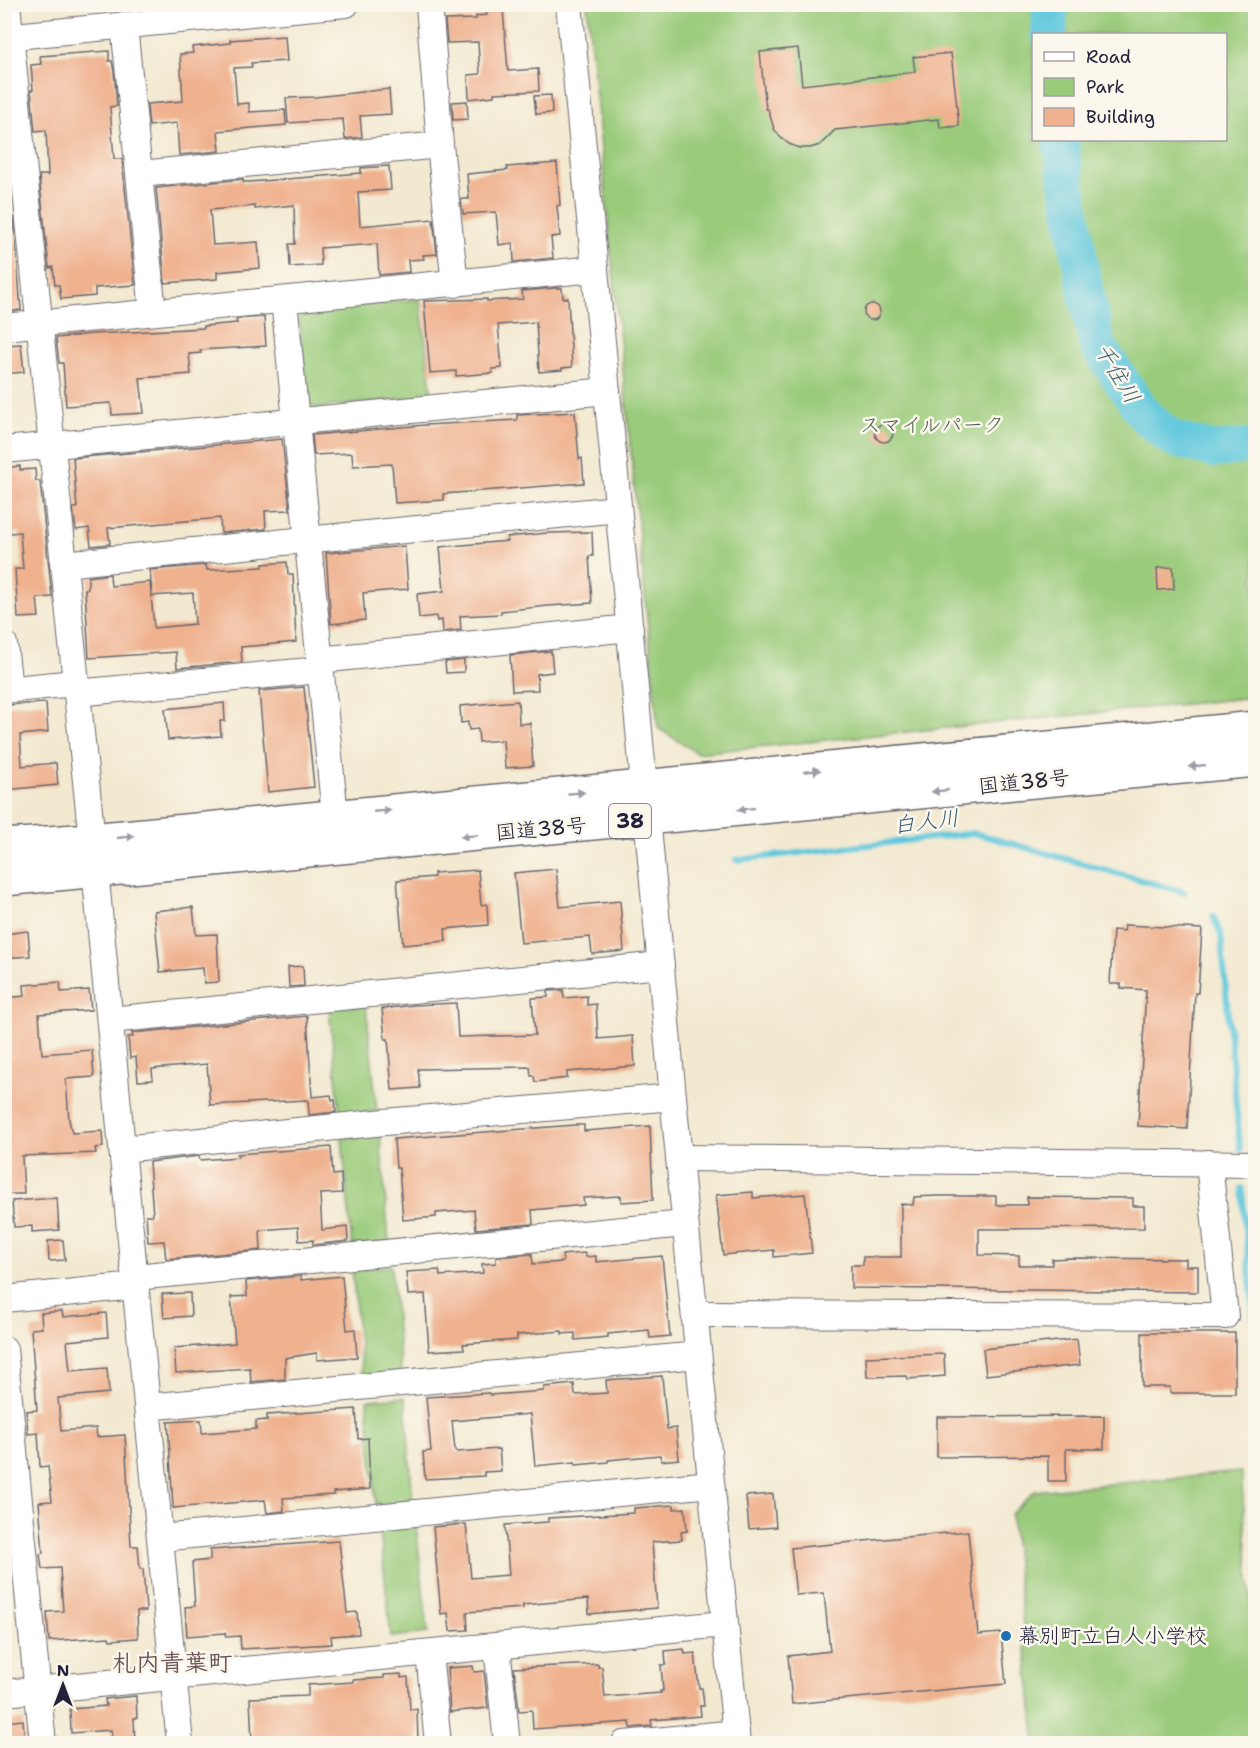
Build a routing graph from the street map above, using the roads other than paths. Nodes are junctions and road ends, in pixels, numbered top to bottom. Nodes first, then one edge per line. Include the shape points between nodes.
1 (7, 4) edge
2 (346, 4) edge
3 (429, 4) edge
4 (569, 4) edge
5 (124, 26) junction
6 (7, 36) edge
7 (440, 145) junction
8 (140, 174) junction
9 (16, 197) edge
10 (595, 269) junction
11 (455, 284) junction
12 (284, 300) junction
13 (153, 312) junction
14 (40, 324) junction
15 (4, 327) edge
16 (607, 391) junction
17 (295, 421) junction
18 (51, 446) junction
19 (4, 450) edge
20 (618, 509) junction
21 (308, 540) junction
22 (63, 564) junction
23 (630, 628) junction
24 (4, 644) edge
25 (319, 665) junction
26 (75, 688) junction
27 (7, 689) edge
28 (1256, 728) edge
29 (1256, 760) edge
30 (645, 787) junction
31 (335, 816) junction
32 (648, 819) junction
33 (4, 846) edge
34 (93, 855) junction
35 (4, 879) edge
36 (661, 965) junction
37 (110, 1020) junction
38 (673, 1097) junction
39 (122, 1149) junction
40 (679, 1158) junction
41 (1209, 1163) junction
42 (1256, 1164) edge
43 (685, 1224) junction
44 (135, 1282) junction
45 (4, 1299) edge
46 (695, 1314) junction
47 (4, 1349) edge
48 (698, 1355) junction
49 (147, 1407) junction
50 (711, 1484) junction
51 (161, 1538) junction
52 (724, 1624) junction
53 (497, 1646) junction
54 (429, 1653) junction
55 (173, 1677) junction
56 (38, 1690) junction
57 (4, 1694) edge
58 (736, 1738) edge
59 (43, 1743) edge
60 (180, 1743) edge
61 (438, 1743) edge
62 (507, 1743) edge
63 (624, 1743) edge

1 - 6 street
2 - 5 street
3 - 7 street
4 - 10 street
5 - 6 street
5 - 8 street
6 - 9 street
7 - 8 street
7 - 11 street
8 - 13 street
9 - 14 street
10 - 11 street
10 - 16 street
11 - 12 street
12 - 13 street
12 - 17 street
13 - 14 street
14 - 15 street
14 - 18 street
16 - 17 street
16 - 20 street
17 - 18 street
17 - 21 street
18 - 19 street
18 - 22 street
20 - 21 street
20 - 23 street
21 - 22 street
21 - 25 street
22 - 26 street
23 - 25 street
23 - 30 street
24 - 27 street
25 - 26 street
25 - 31 street
26 - 27 street
26 - 34 street
30 -> 28 highway, 国道38号 / 38
29 -> 32 highway, 国道38号 / 38
31 -> 30 highway, 国道38号 / 38
30 - 32 street
34 -> 31 highway, 国道38号 / 38
32 -> 34 highway, 国道38号 / 38
32 - 36 street
33 - 34 highway, 国道38号 / 38
34 - 35 highway, 国道38号 / 38
34 - 37 street
36 - 37 street
36 - 38 street
37 - 39 street
38 - 39 street
38 - 40 street
39 - 44 street
40 - 41 street
40 - 43 street
41 - 42 street
41 - 46 street via 1225,1316
43 - 44 street
43 - 46 street
44 - 45 street
44 - 49 street
46 - 48 street
47 - 56 street
48 - 49 street
48 - 50 street
49 - 51 street
50 - 51 street
50 - 52 street
51 - 55 street
52 - 53 street
52 - 58 street
53 - 54 street
53 - 62 street
54 - 55 street
54 - 61 street
55 - 56 street
55 - 60 street
56 - 57 street
56 - 59 street
58 - 63 street

